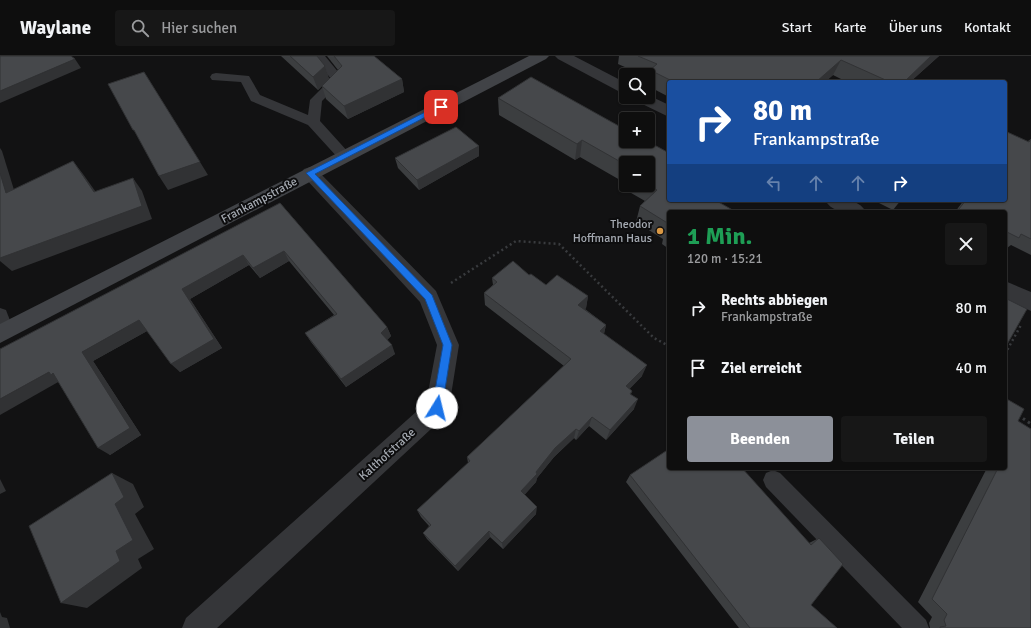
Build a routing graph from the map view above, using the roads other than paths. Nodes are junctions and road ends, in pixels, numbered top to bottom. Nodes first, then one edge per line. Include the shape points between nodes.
1 (319, 56) edge
2 (541, 56) edge
3 (563, 56) edge
4 (216, 77) dead end
5 (619, 86) edge
6 (654, 104) edge
7 (667, 111) edge
8 (313, 122) junction
9 (344, 156) junction
10 (310, 173) junction
11 (838, 202) edge
12 (853, 210) edge
13 (1007, 290) edge
14 (1031, 302) edge
15 (2, 327) edge
16 (773, 480) dead end
17 (196, 628) edge
18 (918, 628) edge

1 - 8 lane via 338,79 316,100
2 - 9 street, Frankampstraße
3 - 5 street
4 - 8 lane via 245,79 256,98
6 - 7 street
8 - 9 lane
9 - 10 street, Frankampstraße
10 - 15 street, Frankampstraße
10 - 17 street, Kalthofstraße via 429,297 448,345 437,408
11 - 12 street
13 - 14 street
16 - 18 lane

